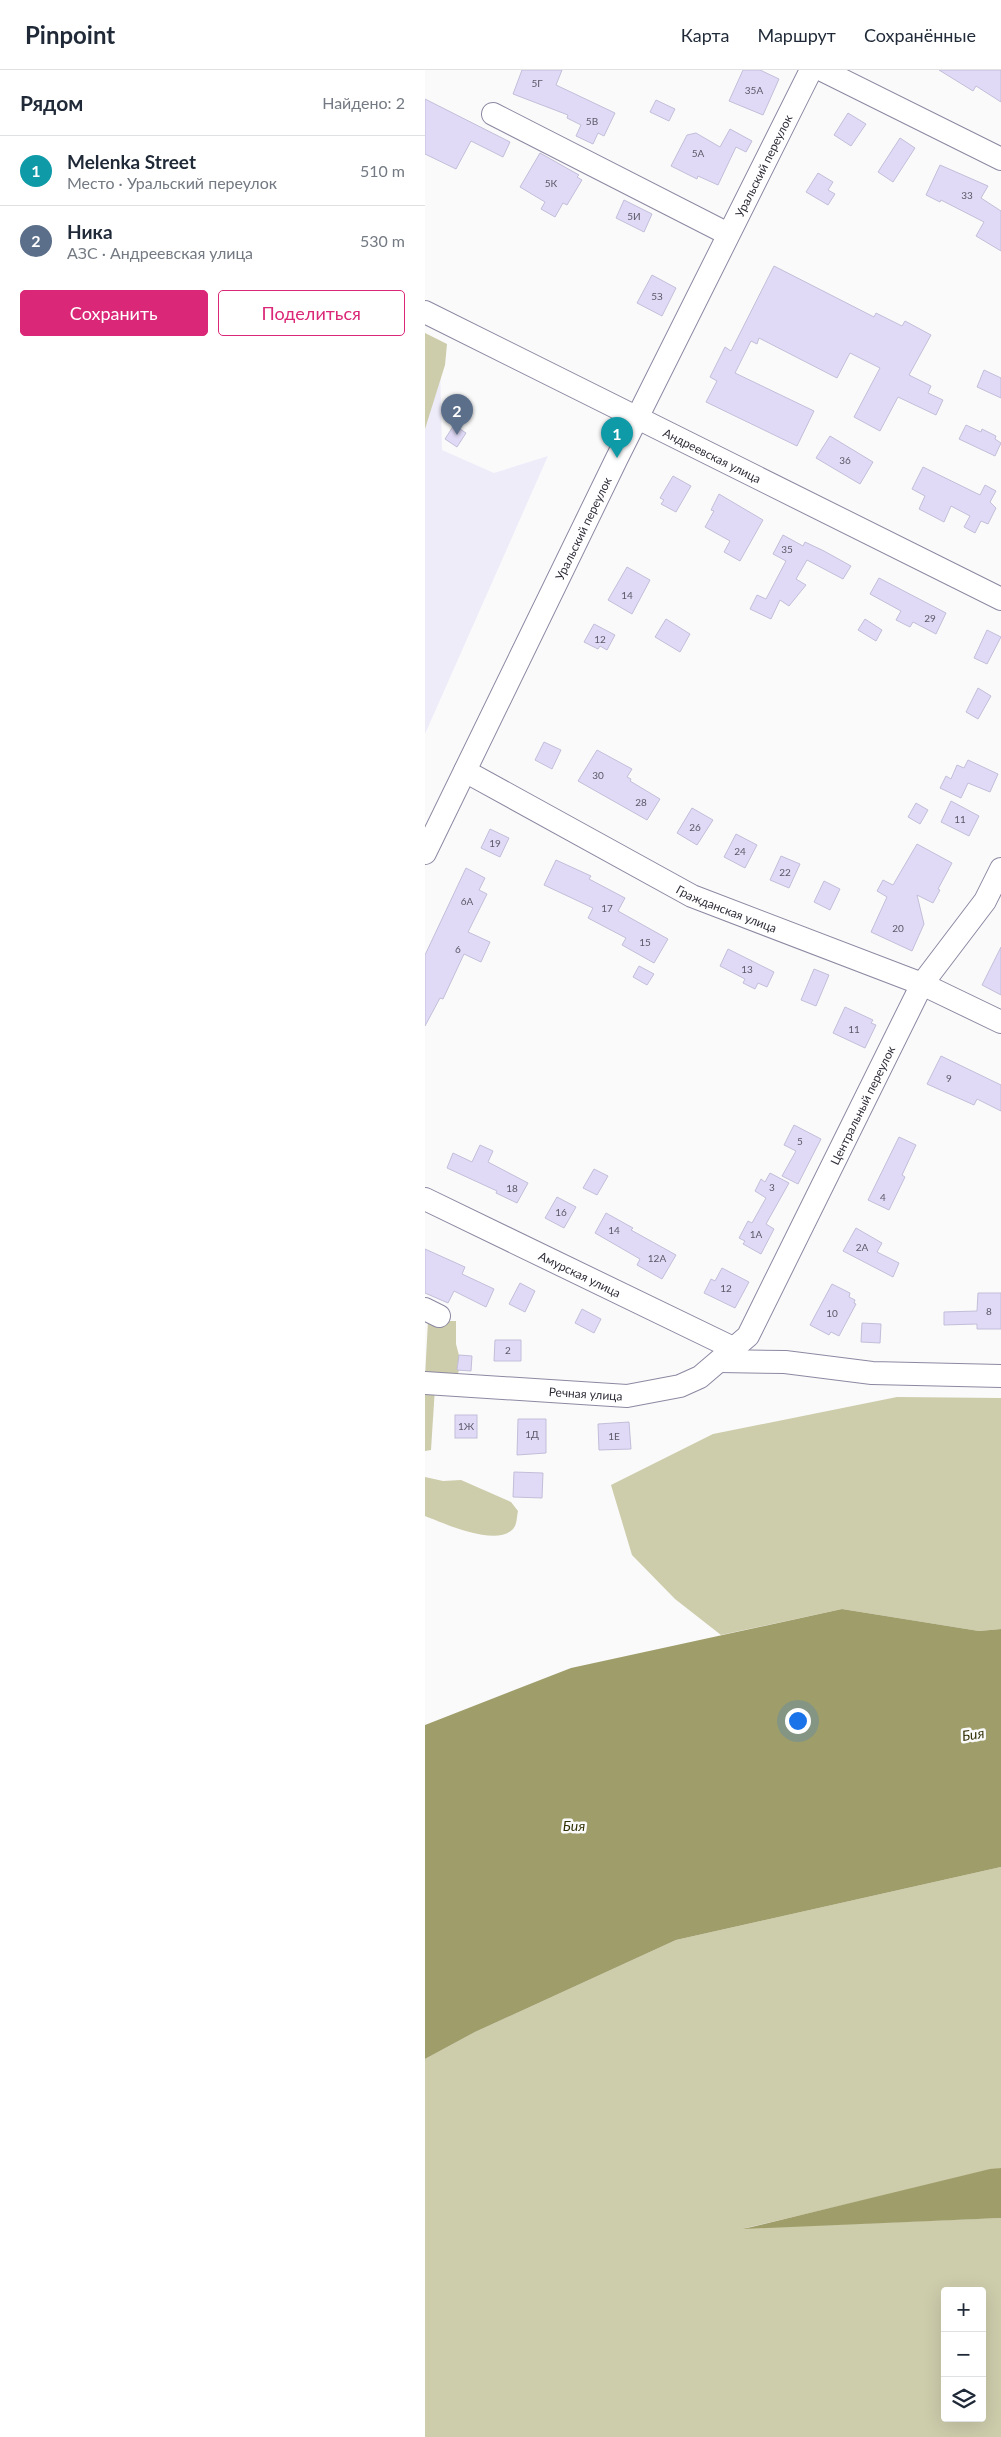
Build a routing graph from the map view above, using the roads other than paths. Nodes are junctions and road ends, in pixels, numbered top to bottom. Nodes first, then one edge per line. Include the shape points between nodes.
1 (811, 70) edge
2 (823, 70) edge
3 (493, 114) dead end
4 (1001, 160) edge
5 (729, 234) junction
6 (425, 312) edge
7 (637, 418) junction
8 (1001, 599) edge
9 (465, 771) junction
10 (431, 829) edge
11 (425, 853) edge
12 (1001, 869) edge
13 (993, 906) edge
14 (922, 984) junction
15 (1001, 1022) edge
16 (425, 1199) edge
17 (727, 1355) junction
18 (1001, 1376) edge
19 (425, 1383) edge

1 - 5 street, Уральский переулок
2 - 4 street
3 - 5 street
5 - 7 street, Уральский переулок
6 - 7 street, Андреевская улица
7 - 8 street, Андреевская улица
7 - 9 street, Уральский переулок
9 - 10 street, Уральский переулок
9 - 14 street, Гражданская улица via 692,896
10 - 11 street, Уральский переулок
12 - 13 street, Центральный переулок
13 - 14 street, Центральный переулок
14 - 15 street, Гражданская улица
14 - 17 street, Центральный переулок via 748,1336
16 - 17 street, Амурская улица
17 - 18 street via 872,1373
17 - 19 street, Речная улица via 700,1376 680,1386 627,1396

